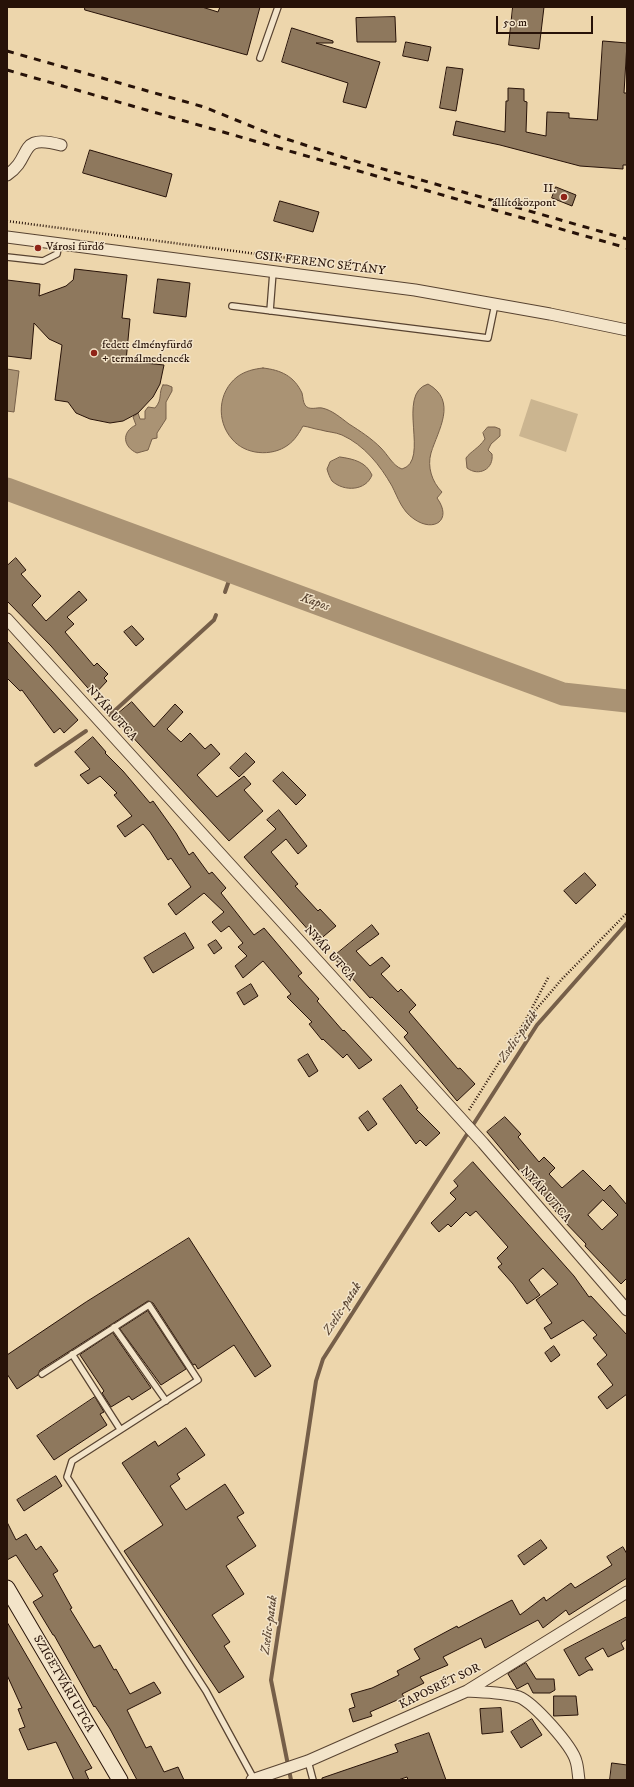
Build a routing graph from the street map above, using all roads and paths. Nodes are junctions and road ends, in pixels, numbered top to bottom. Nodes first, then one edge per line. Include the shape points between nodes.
1 (278, 7) edge
2 (260, 58) dead end
3 (61, 145) dead end
4 (7, 175) edge
5 (7, 221) edge
6 (7, 237) edge
7 (59, 244) junction
8 (7, 257) edge
9 (306, 267) dead end
10 (273, 272) junction
11 (495, 304) junction
12 (232, 306) dead end
13 (270, 311) junction
14 (627, 330) edge
15 (7, 619) edge
16 (627, 913) edge
17 (549, 976) dead end
18 (524, 1023) junction
19 (465, 1124) junction
20 (627, 1310) edge
21 (114, 1327) junction
22 (72, 1354) junction
23 (42, 1374) dead end
24 (166, 1401) junction
25 (120, 1429) junction
26 (7, 1588) edge
27 (627, 1592) edge
28 (467, 1691) junction
29 (304, 1763) junction
30 (120, 1780) edge
31 (253, 1780) edge
32 (313, 1780) edge
33 (579, 1780) edge

1 - 2 lane
3 - 4 street via 46,141 33,143
5 - 9 path via 295,259
6 - 7 street, CSIK FERENC SÉTÁNY
7 - 8 lane via 57,254 42,261
7 - 10 street, CSIK FERENC SÉTÁNY
10 - 11 street, CSIK FERENC SÉTÁNY via 415,290
10 - 13 lane
11 - 13 lane via 488,338
11 - 14 street, CSIK FERENC SÉTÁNY
12 - 13 lane
15 - 19 street, NYÁR UTCA
16 - 18 path via 562,979
17 - 18 path
18 - 19 path
19 - 20 street, NYÁR UTCA
21 - 22 lane
21 - 24 lane
21 - 24 lane via 149,1305 198,1380
22 - 23 lane
22 - 25 lane
24 - 25 lane
25 - 31 lane via 72,1461 67,1477 206,1691
26 - 30 street, SZIGETVÁRI UTCA
27 - 28 street, KAPOSRÉT SOR
28 - 29 street, KAPOSRÉT SOR
28 - 33 street via 520,1698 537,1710 567,1744 576,1761
29 - 31 street, KAPOSRÉT SOR
29 - 32 lane

